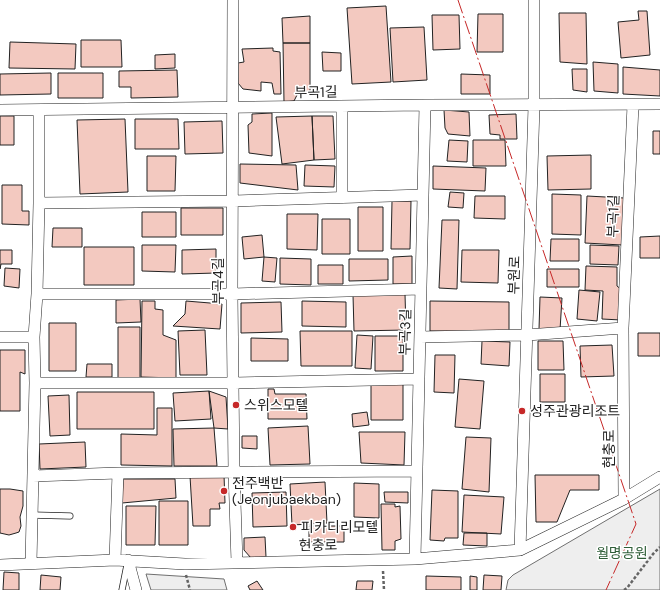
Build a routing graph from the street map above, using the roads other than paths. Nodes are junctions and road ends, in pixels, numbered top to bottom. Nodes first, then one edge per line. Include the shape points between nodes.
1 (233, 0) edge
2 (534, 0) edge
3 (660, 104) edge
4 (425, 105) junction
5 (633, 105) junction
6 (534, 106) junction
7 (342, 107) junction
8 (232, 108) junction
9 (0, 110) edge
10 (39, 110) junction
11 (423, 195) junction
12 (342, 198) junction
13 (234, 201) junction
14 (39, 203) junction
15 (421, 289) junction
16 (37, 294) junction
17 (232, 294) junction
18 (623, 328) junction
19 (527, 335) junction
20 (0, 337) edge
21 (34, 337) junction
22 (420, 337) junction
23 (419, 379) junction
24 (35, 383) junction
25 (234, 383) junction
26 (417, 471) junction
27 (234, 472) junction
28 (118, 473) junction
29 (33, 476) junction
30 (660, 477) edge
31 (624, 499) junction
32 (32, 515) junction
33 (70, 516) dead end
34 (520, 550) junction
35 (415, 559) junction
36 (115, 560) junction
37 (128, 560) junction
38 (237, 562) junction
39 (31, 563) junction
40 (0, 564) edge
41 (122, 590) edge
42 (136, 590) edge

1 - 8 street, 부곡4길
2 - 6 street, 부원로
3 - 5 street, 부곡1길
4 - 6 street, 부곡1길
4 - 7 street, 부곡1길
4 - 11 street, 부곡3길
5 - 6 street, 부곡1길
5 - 18 street, 부곡1길
6 - 19 street, 부원로
7 - 8 street, 부곡1길
7 - 12 street
8 - 10 street, 부곡1길
8 - 13 street, 부곡4길
9 - 10 street, 부곡1길
10 - 14 street
11 - 12 street
11 - 15 street, 부곡3길
12 - 13 street
13 - 14 street
13 - 17 street, 부곡4길
14 - 16 street
15 - 17 street
15 - 22 street, 부곡3길
16 - 17 street
16 - 21 street
17 - 25 street, 부곡4길
18 - 19 street
18 - 31 street, 현충로
19 - 22 street
19 - 34 street, 부원로
20 - 21 street
21 - 24 street
22 - 23 street, 부곡3길
23 - 25 street
23 - 26 street, 부곡3길
24 - 25 street
24 - 29 street
25 - 27 street, 부곡4길
26 - 27 street
26 - 35 street, 부곡3길
27 - 28 street
27 - 38 street, 부곡4길
28 - 29 street
28 - 36 street
29 - 32 street
30 - 31 street, 현충로
31 - 34 street, 현충로
32 - 33 lane
32 - 39 street
34 - 35 street, 현충로
35 - 38 street, 현충로
36 - 37 street, 현충로
36 - 39 street, 현충로
37 - 38 street, 현충로 via 185,564
37 - 41 lane
37 - 42 street
39 - 40 street, 현충로

